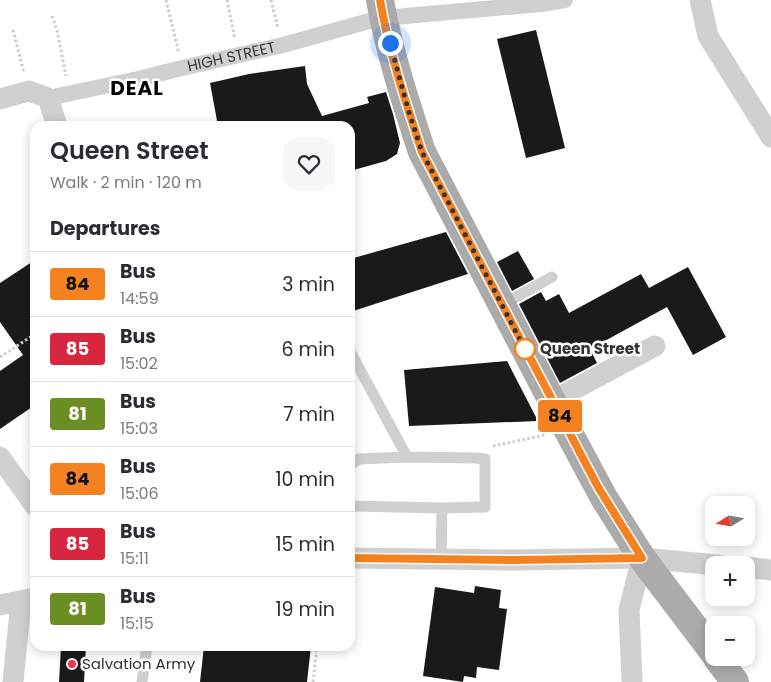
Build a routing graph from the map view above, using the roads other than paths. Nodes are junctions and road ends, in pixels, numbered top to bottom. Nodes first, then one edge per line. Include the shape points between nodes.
1 (565, 0) edge
2 (700, 0) edge
3 (383, 14) edge
4 (38, 95) junction
5 (0, 99) edge
6 (54, 121) edge
7 (771, 137) edge
8 (552, 277) dead end
9 (502, 305) junction
10 (655, 346) dead end
11 (355, 360) edge
12 (552, 402) junction
13 (0, 457) edge
14 (408, 457) junction
15 (355, 462) edge
16 (30, 499) edge
17 (355, 506) edge
18 (442, 508) junction
19 (642, 558) junction
20 (441, 559) junction
21 (355, 562) edge
22 (705, 564) edge
23 (755, 569) edge
24 (771, 570) edge
25 (28, 599) edge
26 (0, 605) edge
27 (705, 641) edge
28 (146, 651) edge
29 (723, 666) edge
30 (632, 681) dead end
31 (13, 682) edge
32 (142, 682) edge
33 (735, 682) edge

1 - 3 street, HIGH STREET
2 - 7 street via 708,36
3 - 4 street, HIGH STREET via 238,56 70,94
3 - 9 main road via 422,152
4 - 5 street, HIGH STREET
4 - 6 street
8 - 9 lane
9 - 12 main road
10 - 12 street
11 - 14 lane
12 - 19 main road via 604,498
13 - 16 street
14 - 15 lane
14 - 18 lane via 485,459 485,507
17 - 18 lane
18 - 20 lane
19 - 20 street
19 - 22 street
19 - 27 main road
19 - 30 street via 629,610
20 - 21 street
23 - 24 street
25 - 26 street
25 - 31 street
28 - 32 lane
29 - 33 main road

